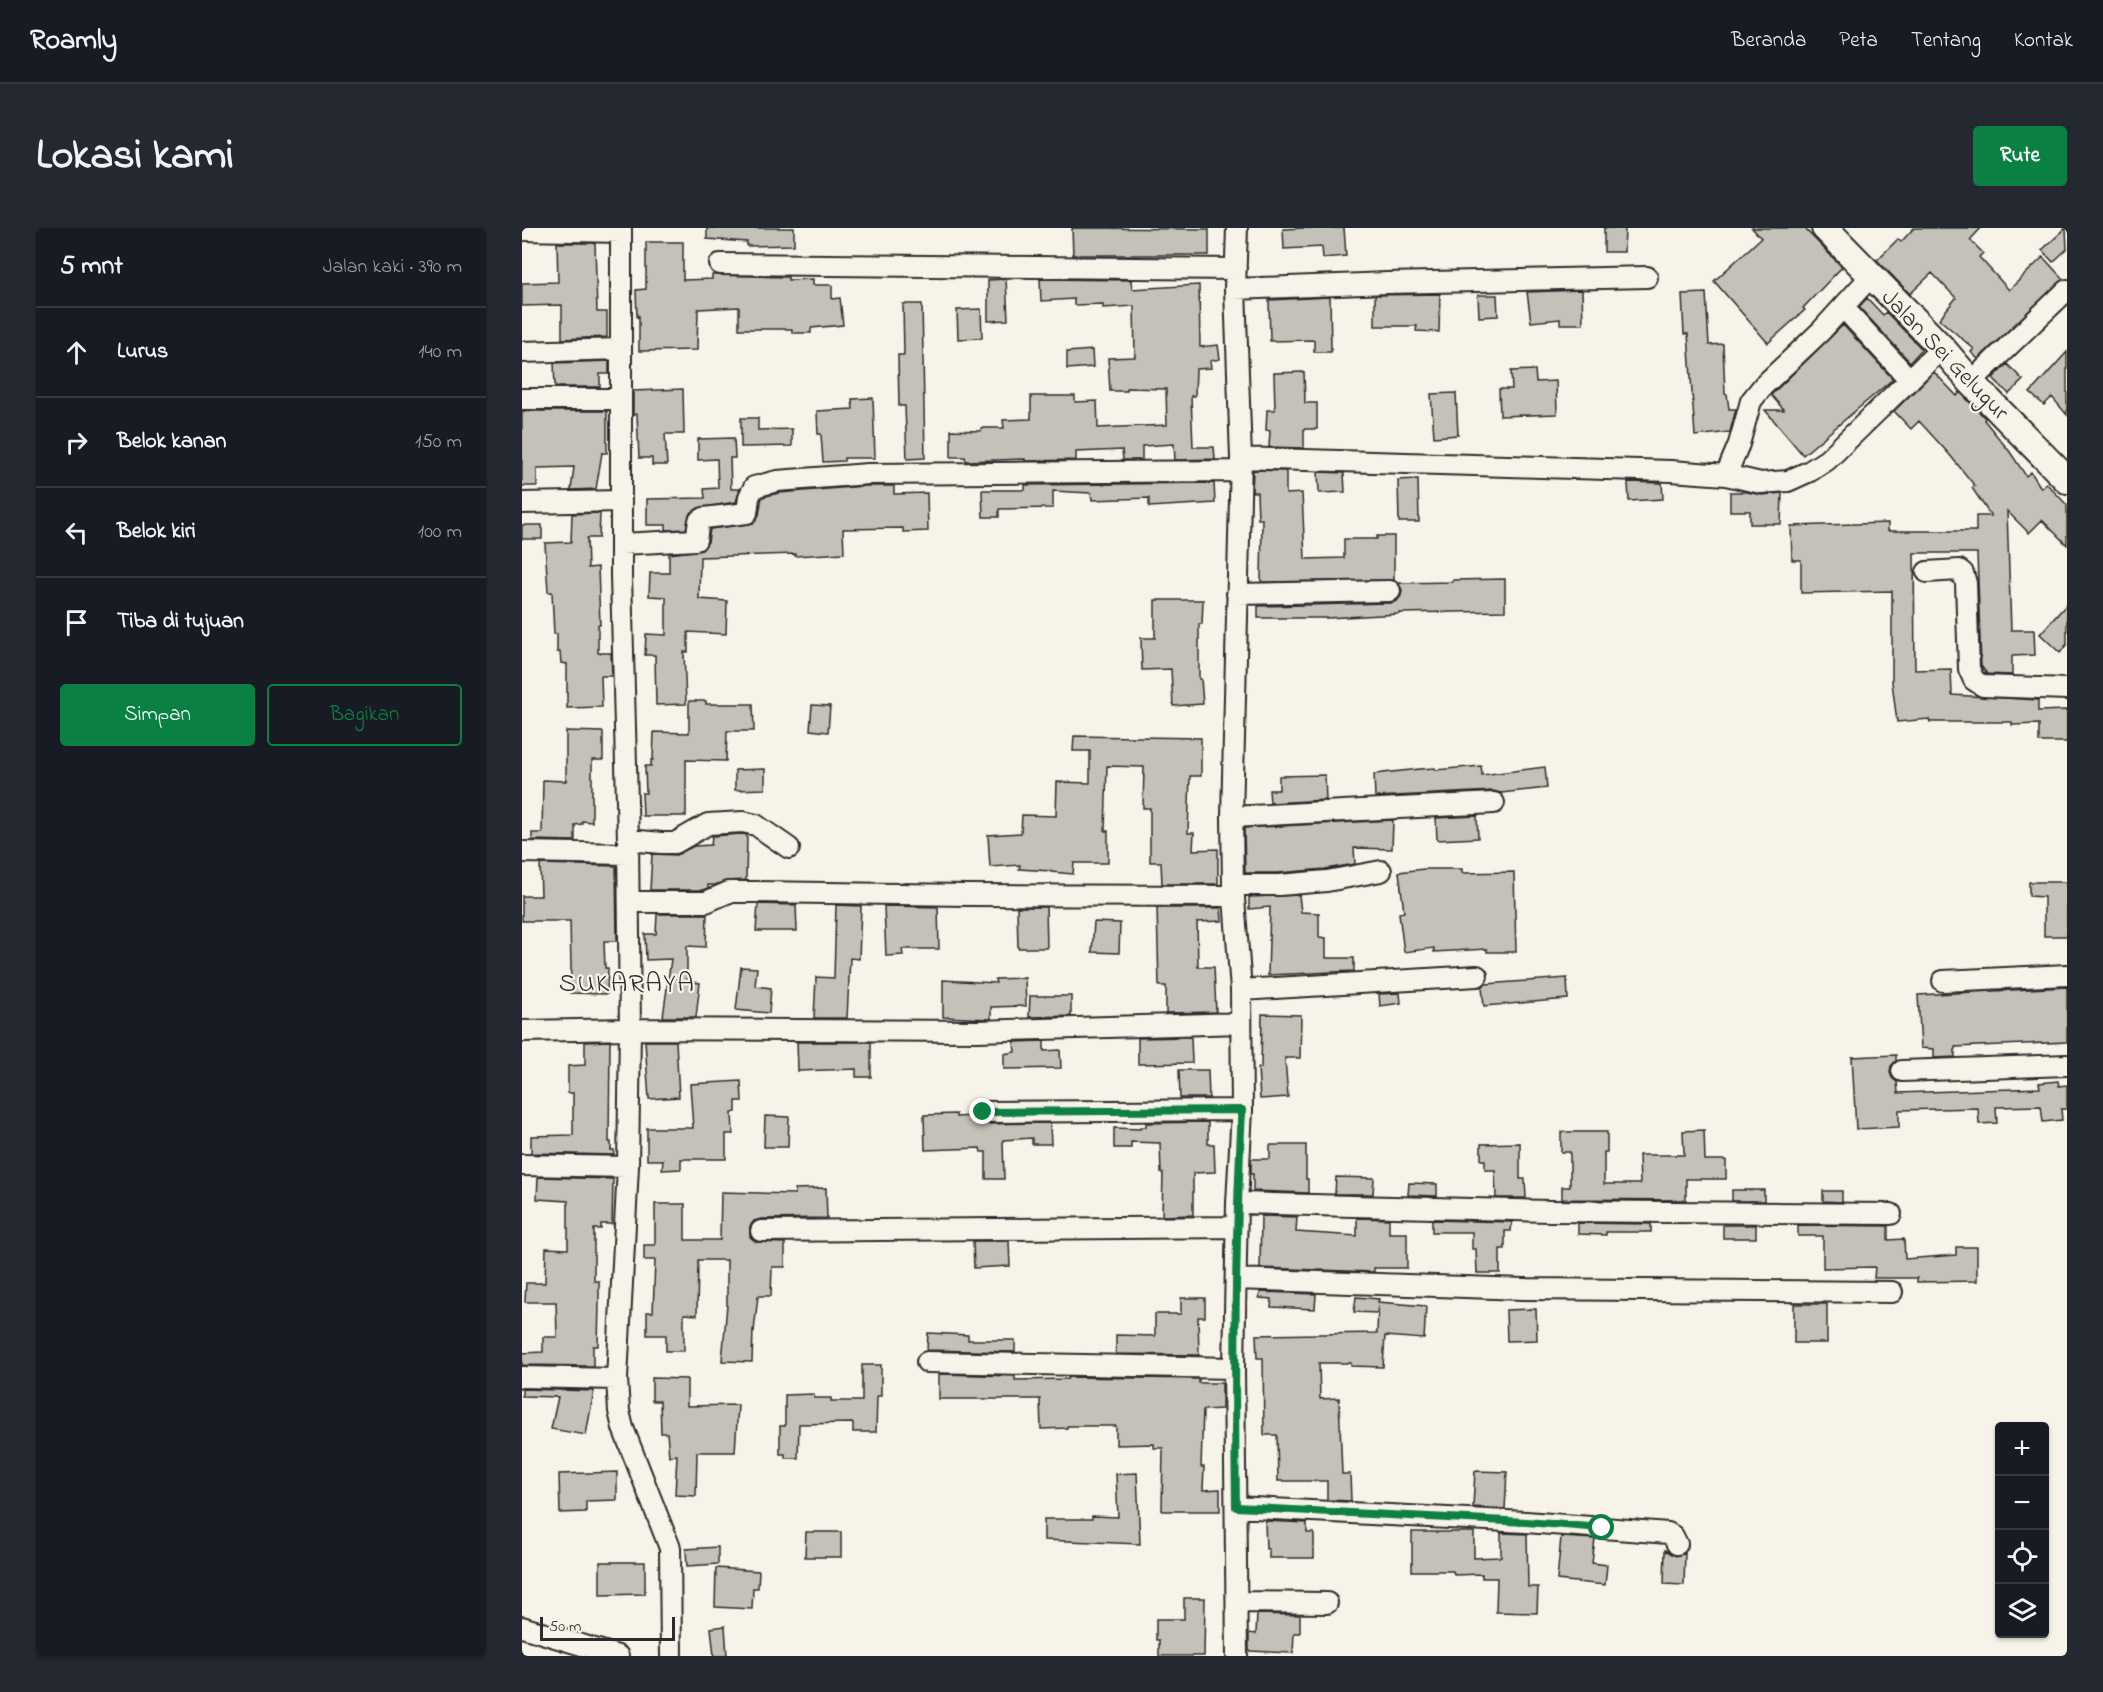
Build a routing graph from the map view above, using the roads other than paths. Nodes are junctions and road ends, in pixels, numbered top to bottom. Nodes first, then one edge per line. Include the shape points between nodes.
1 (1237, 228) edge
2 (1825, 228) edge
3 (522, 230) edge
4 (621, 230) edge
5 (720, 264) dead end
6 (1871, 276) junction
7 (1647, 277) dead end
8 (1236, 279) junction
9 (2067, 290) edge
10 (1843, 308) junction
11 (1942, 348) junction
12 (619, 349) junction
13 (522, 352) edge
14 (1910, 380) junction
15 (1971, 382) junction
16 (522, 399) edge
17 (621, 399) junction
18 (1240, 465) junction
19 (1726, 475) junction
20 (2067, 480) edge
21 (621, 501) junction
22 (522, 503) edge
23 (622, 544) junction
24 (1927, 573) dead end
25 (1390, 591) dead end
26 (1237, 594) junction
27 (2067, 689) edge
28 (1494, 803) dead end
29 (1232, 817) junction
30 (628, 847) junction
31 (789, 848) dead end
32 (522, 852) edge
33 (1381, 871) dead end
34 (1234, 890) junction
35 (629, 902) junction
36 (2067, 975) edge
37 (1477, 976) dead end
38 (1943, 981) dead end
39 (1241, 990) junction
40 (1241, 1023) junction
41 (630, 1029) junction
42 (522, 1031) edge
43 (2067, 1065) edge
44 (1902, 1071) dead end
45 (1242, 1110) junction
46 (983, 1112) dead end
47 (522, 1165) edge
48 (628, 1167) junction
49 (1237, 1203) junction
50 (1891, 1215) dead end
51 (1236, 1227) junction
52 (761, 1231) dead end
53 (1236, 1279) junction
54 (1892, 1292) dead end
55 (927, 1362) dead end
56 (1233, 1368) junction
57 (522, 1377) edge
58 (617, 1379) junction
59 (1236, 1507) junction
60 (1677, 1544) dead end
61 (1238, 1602) junction
62 (1327, 1602) dead end
63 (522, 1627) edge
64 (618, 1656) edge
65 (671, 1656) edge
66 (1237, 1656) edge

1 - 8 street
2 - 6 main road, Jalan Sei Gelugur
3 - 4 street
4 - 12 street
5 - 8 street
6 - 10 street
6 - 11 main road, Jalan Sei Gelugur
7 - 8 street via 1387,283
8 - 18 street
9 - 15 street
10 - 14 street
10 - 19 street via 1751,401
11 - 14 street
11 - 15 main road, Jalan Sei Gelugur
12 - 13 street
12 - 17 street
14 - 19 street via 1827,460 1810,471 1788,481 1761,483
15 - 20 main road, Jalan Sei Gelugur
16 - 17 street
17 - 21 street
18 - 19 street
18 - 23 street via 868,474 777,480 754,487 747,513 699,521 696,540
18 - 26 street
21 - 22 street
21 - 23 street
23 - 30 street
24 - 27 street via 1963,573 1969,669 1974,680 1983,686
25 - 26 street
26 - 29 street
28 - 29 street
29 - 34 street
30 - 31 street via 675,843 708,824 743,822 756,825
30 - 32 street
30 - 35 street
33 - 34 street
34 - 35 street via 980,895 729,892 706,902
34 - 39 street
35 - 41 street
36 - 38 street
37 - 39 street
39 - 40 street
40 - 41 street via 978,1031
40 - 45 street
41 - 42 street
41 - 48 street
43 - 44 street
45 - 46 street
45 - 49 street
47 - 48 street
48 - 58 street
49 - 50 street via 1550,1212
49 - 51 street
51 - 52 street
51 - 53 street
53 - 54 street via 1523,1289
53 - 56 street
55 - 56 street
56 - 59 street
57 - 58 street
58 - 65 street via 623,1428 670,1548
59 - 60 street via 1668,1533
59 - 61 street
61 - 62 street
61 - 66 street
63 - 64 street

